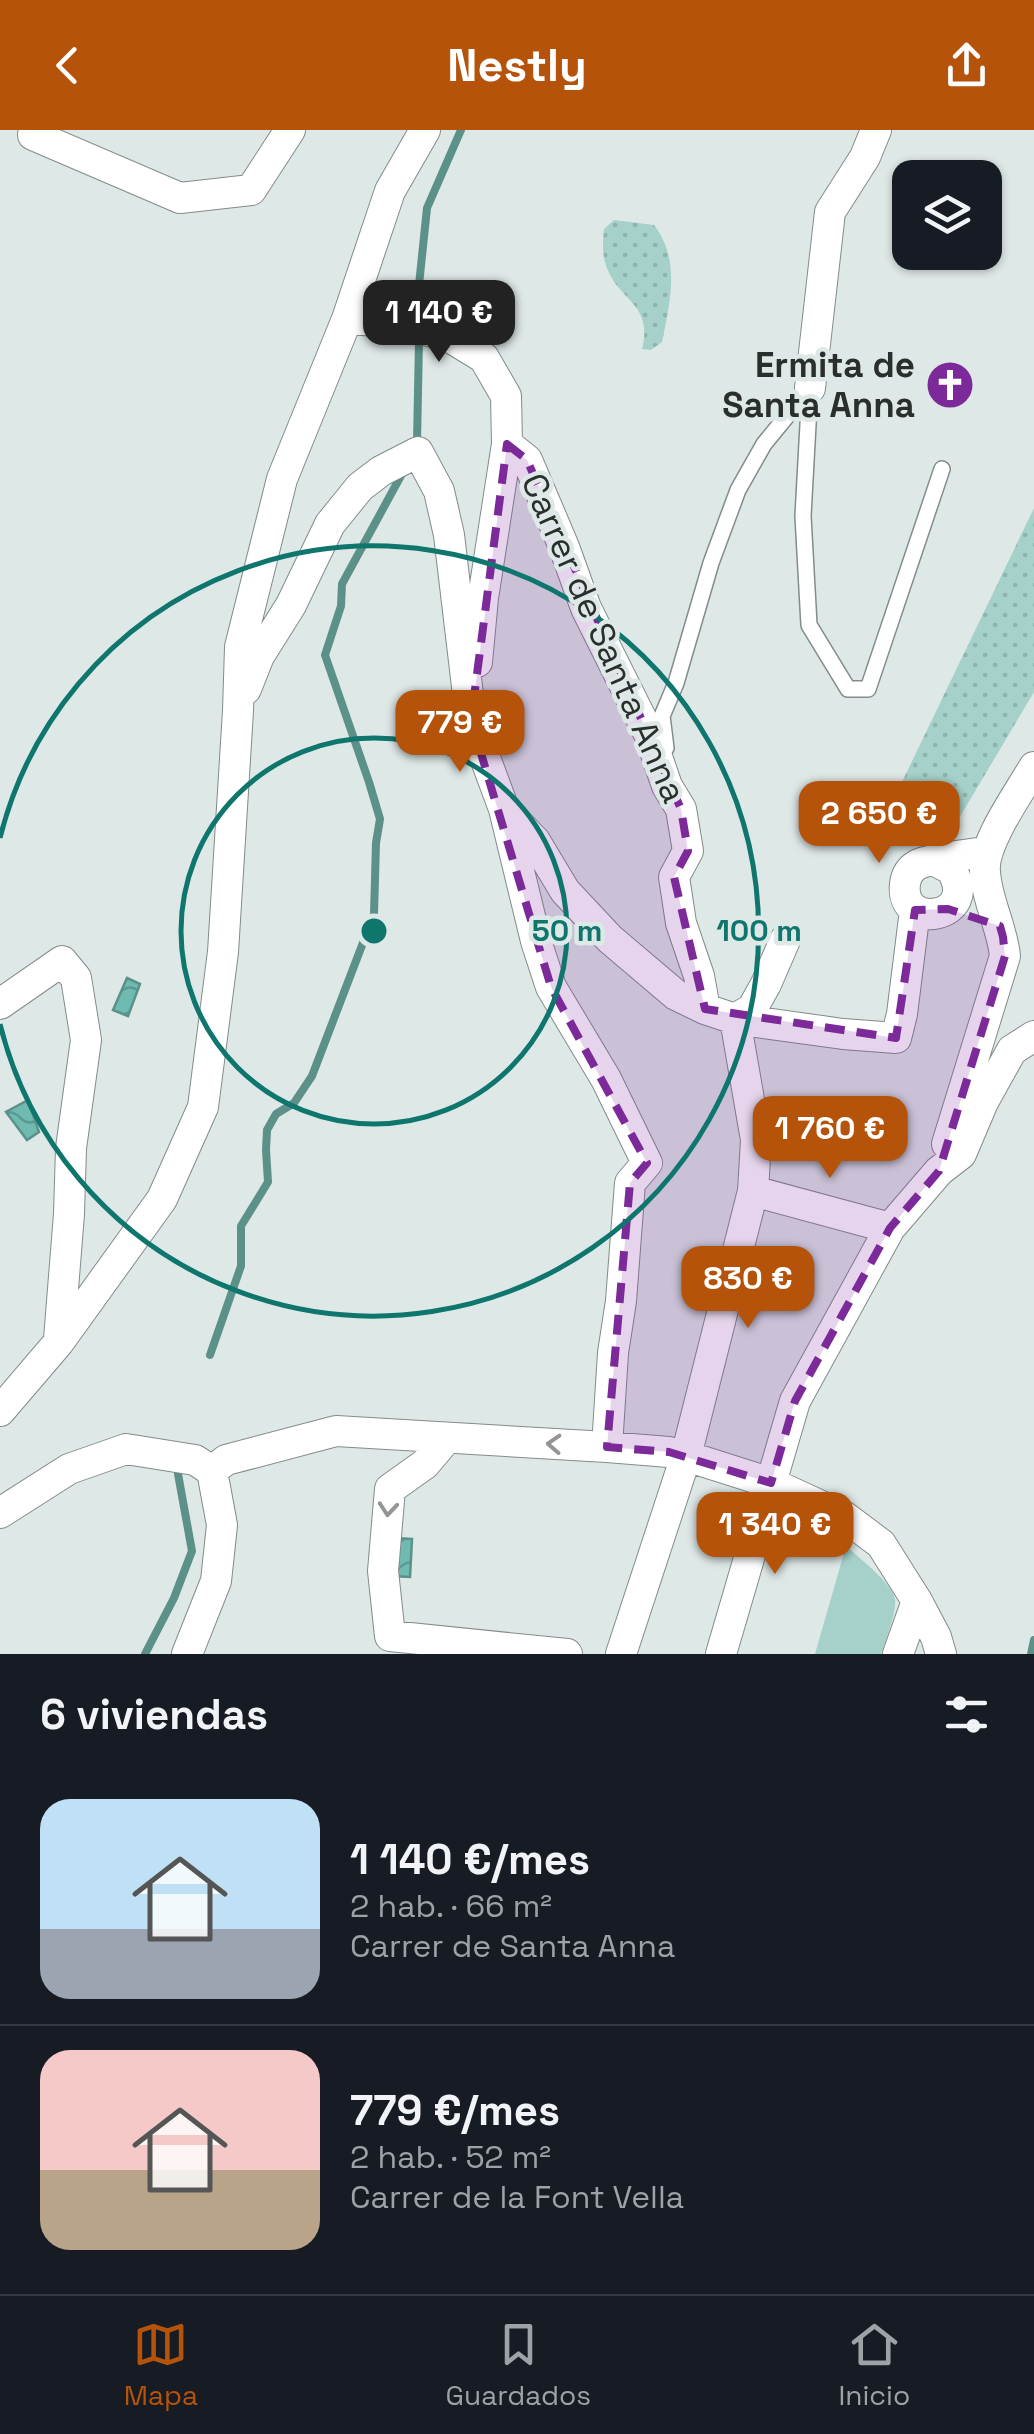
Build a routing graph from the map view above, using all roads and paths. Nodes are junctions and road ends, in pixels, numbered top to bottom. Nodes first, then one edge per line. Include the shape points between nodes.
1 (290, 130) edge
2 (424, 130) edge
3 (876, 130) edge
4 (34, 133) edge
5 (347, 319) junction
6 (810, 388) junction
7 (507, 444) junction
8 (942, 469) dead end
9 (238, 711) junction
10 (472, 720) junction
11 (1034, 767) edge
12 (676, 801) junction
13 (504, 809) junction
14 (986, 852) junction
15 (935, 861) junction
16 (948, 909) junction
17 (915, 910) junction
18 (1002, 932) junction
19 (785, 940) dead end
20 (0, 1004) edge
21 (705, 1010) junction
22 (735, 1020) junction
23 (1034, 1036) edge
24 (939, 1171) junction
25 (754, 1191) junction
26 (890, 1228) junction
27 (59, 1342) junction
28 (0, 1410) edge
29 (447, 1438) junction
30 (607, 1446) junction
31 (686, 1456) junction
32 (212, 1471) junction
33 (771, 1482) junction
34 (0, 1513) edge
35 (917, 1601) junction
36 (187, 1654) edge
37 (567, 1654) edge
38 (620, 1654) edge
39 (721, 1654) edge
40 (898, 1654) edge
41 (941, 1654) edge

1 - 4 street via 251,190 180,198
2 - 5 street via 390,191
3 - 6 street via 830,212
5 - 7 street, Carrer de Santa Anna via 448,336 484,358 506,396
5 - 9 street via 282,479 240,647
6 - 8 lane via 802,516 809,625 848,689 868,688
6 - 12 lane via 746,475 711,563 662,716
7 - 10 street
7 - 12 street, Carrer de Santa Anna via 527,460 586,608
9 - 10 street via 258,656 330,524 360,487 418,452 439,491 450,535
9 - 27 street via 223,952 203,1106 162,1199
10 - 13 street
11 - 14 street
12 - 21 street, Carrer de Santa Anna via 688,851 674,878
13 - 21 street via 610,938
13 - 30 street via 551,987 648,1163 630,1183
14 - 15 street
14 - 18 street
15 - 16 street via 956,876 958,894
15 - 17 street via 918,864 906,878 905,895
16 - 17 street via 932,915
16 - 18 street
17 - 22 street via 896,1038
18 - 24 street via 1005,956
19 - 22 street via 752,1009
20 - 27 street via 62,961 76,978 86,1040 71,1148
21 - 22 street
22 - 25 street via 756,1140
23 - 24 street via 1012,1050 961,1154
24 - 26 street
25 - 26 street
25 - 31 street
26 - 33 street via 795,1400
27 - 28 street
30 -> 29 street
29 - 32 street via 336,1431 226,1460
29 -> 37 street via 390,1490 383,1571 390,1636
30 - 31 street
31 - 33 street
31 - 38 street
32 - 34 street via 195,1460 126,1449 69,1469
32 - 36 street via 222,1524 216,1581
33 - 35 street via 845,1516 881,1544
33 - 39 street
35 - 40 street
35 - 41 street

